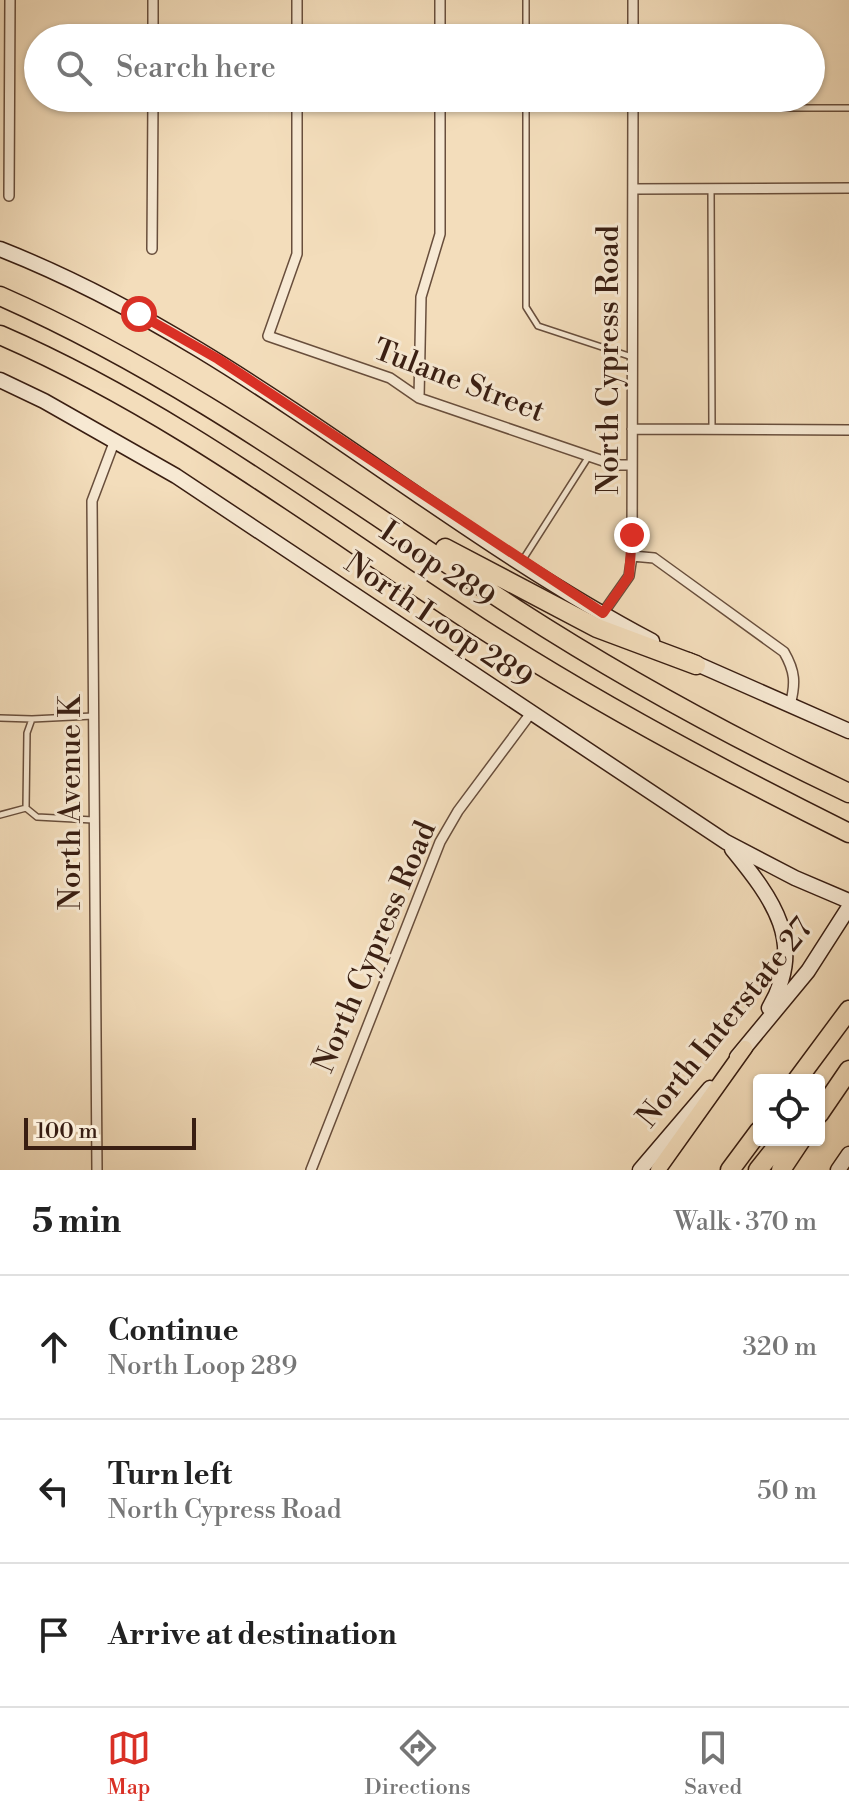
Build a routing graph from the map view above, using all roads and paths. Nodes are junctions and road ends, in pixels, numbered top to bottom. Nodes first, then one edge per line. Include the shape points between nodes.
1 (10, 0) edge
2 (153, 0) edge
3 (297, 0) edge
4 (440, 0) edge
5 (526, 0) edge
6 (633, 0) edge
7 (153, 24) edge
8 (297, 24) edge
9 (440, 24) edge
10 (526, 24) edge
11 (633, 24) edge
12 (825, 107) edge
13 (849, 108) edge
14 (153, 112) edge
15 (297, 112) edge
16 (440, 112) edge
17 (526, 112) edge
18 (633, 112) edge
19 (849, 188) edge
20 (633, 189) junction
21 (711, 189) junction
22 (9, 196) dead end
23 (0, 249) edge
24 (152, 249) dead end
25 (0, 296) edge
26 (0, 335) edge
27 (632, 357) junction
28 (0, 380) edge
29 (419, 398) junction
30 (632, 429) junction
31 (712, 429) junction
32 (849, 430) edge
33 (115, 440) junction
34 (589, 456) junction
35 (632, 465) junction
36 (328, 483) junction
37 (632, 556) junction
38 (521, 562) junction
39 (603, 613) junction
40 (696, 665) junction
41 (790, 705) junction
42 (531, 713) junction
43 (94, 716) junction
44 (0, 718) edge
45 (32, 719) junction
46 (845, 728) edge
47 (849, 793) edge
48 (26, 808) junction
49 (0, 815) edge
50 (95, 820) junction
51 (849, 833) edge
52 (726, 842) junction
53 (849, 901) edge
54 (849, 907) edge
55 (849, 1010) edge
56 (745, 1048) junction
57 (849, 1056) edge
58 (849, 1070) edge
59 (801, 1074) edge
60 (825, 1086) edge
61 (825, 1105) edge
62 (753, 1139) edge
63 (777, 1146) edge
64 (797, 1146) edge
65 (849, 1154) edge
66 (97, 1170) edge
67 (311, 1170) edge
68 (640, 1170) edge
69 (658, 1170) edge
70 (730, 1170) edge
71 (758, 1170) edge
72 (781, 1170) edge
73 (838, 1170) edge

1 - 22 street
2 - 7 street
3 - 8 street
4 - 9 street
5 - 10 lane
6 - 11 street
12 - 13 lane
14 - 24 street
15 - 29 street, Tulane Street via 297,254 268,336 390,378
16 - 29 street via 440,234 421,297
17 - 27 lane via 526,307 538,326
18 - 20 street, North Cypress Road
19 - 21 street
20 - 21 street
20 - 27 street, North Cypress Road
21 - 31 lane
23 - 38 main road via 139,314 218,359
25 - 36 highway, Loop 289 via 140,364
26 - 51 highway, Loop 289 via 82,373 178,428 592,697
27 - 30 street, North Cypress Road
28 - 33 main road, North Loop 289
29 - 34 street, Tulane Street
30 - 31 street
30 - 35 street, North Cypress Road
31 - 32 street
33 - 42 main road, North Loop 289
33 - 43 street, North Avenue K via 92,501
34 - 35 street, Tulane Street
34 - 38 lane
35 - 37 street, North Cypress Road
36 - 40 highway via 570,614
36 - 47 highway, Loop 289 via 622,673
37 - 39 street, North Cypress Road via 629,576
37 - 41 street via 654,558 784,652 794,670
38 - 39 main road
39 - 40 main road
40 - 41 main road
41 - 46 main road
42 - 52 main road, North Loop 289
42 - 67 street, North Cypress Road via 440,842
43 - 45 lane
43 - 50 street, North Avenue K
44 - 45 lane
45 - 48 lane via 27,733
48 - 49 lane
48 - 50 lane via 37,817
50 - 66 street, North Avenue K
52 - 53 main road, North Loop 289
52 - 56 main road via 773,904 785,942 780,989
54 - 56 main road, North Interstate 27 via 808,971
55 - 59 highway
56 - 68 main road, North Interstate 27
56 - 69 main road
57 - 60 highway
58 - 61 highway
62 - 70 highway
63 - 71 highway
64 - 72 highway
65 - 73 main road

